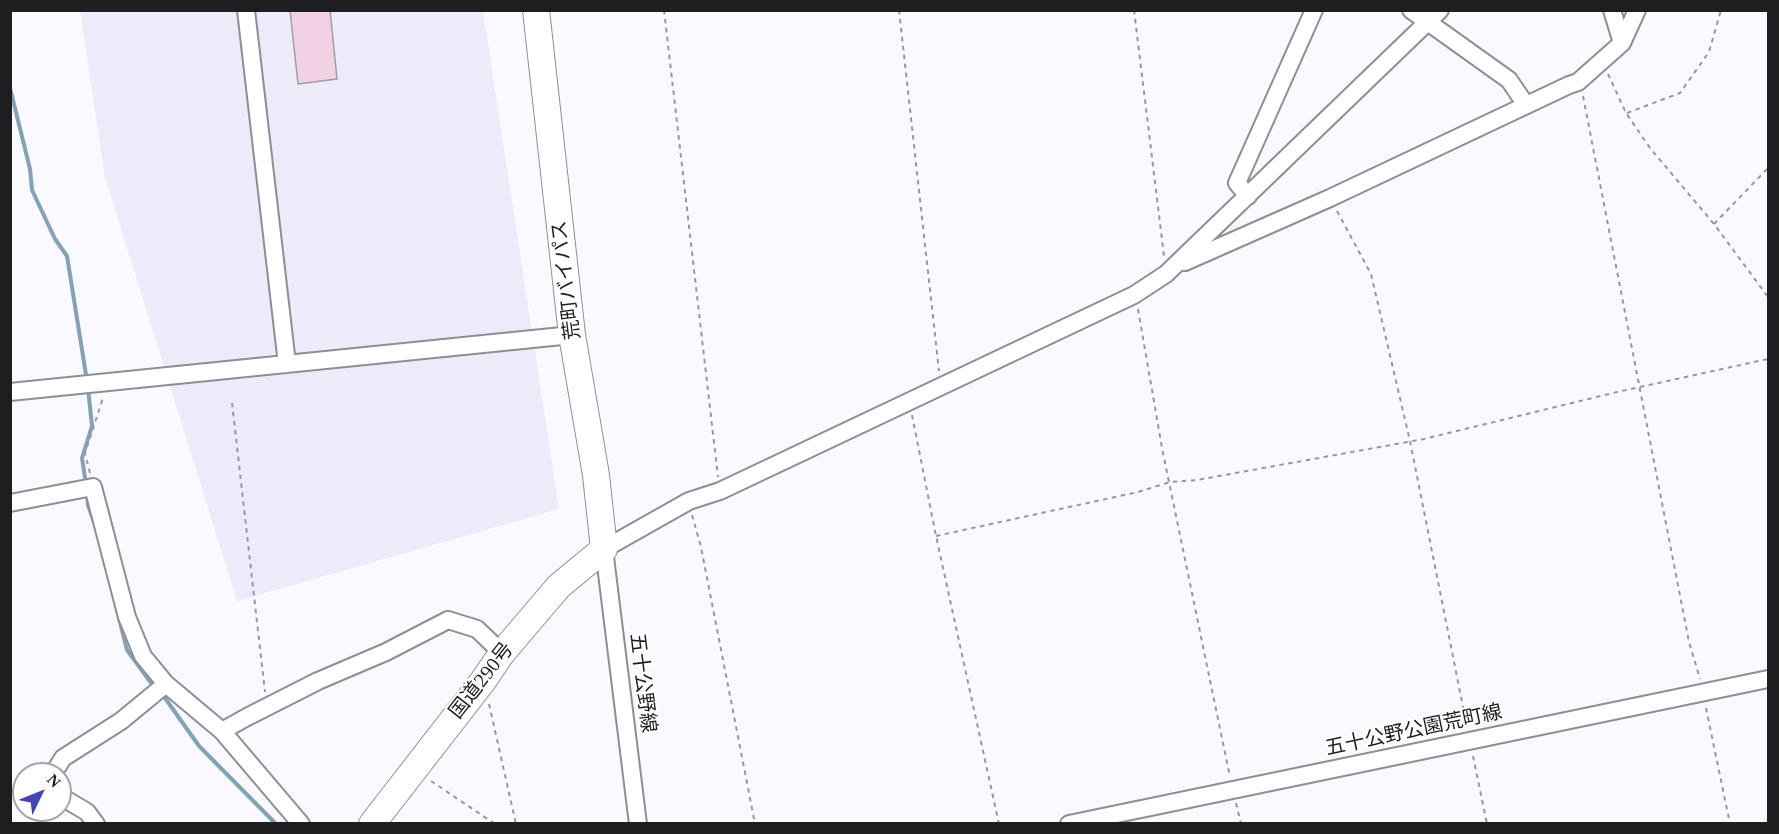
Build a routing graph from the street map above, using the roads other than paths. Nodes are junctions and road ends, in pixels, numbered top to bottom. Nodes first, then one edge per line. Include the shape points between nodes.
1 (246, 10) edge
2 (536, 10) edge
3 (1314, 10) edge
4 (1411, 10) edge
5 (1440, 10) edge
6 (1611, 10) edge
7 (1637, 10) edge
8 (1428, 22) junction
9 (1622, 43) junction
10 (1526, 105) junction
11 (1248, 196) junction
12 (1169, 271) junction
13 (572, 335) junction
14 (287, 364) junction
15 (10, 392) edge
16 (10, 503) edge
17 (604, 549) junction
18 (502, 653) junction
19 (1768, 679) edge
20 (166, 684) junction
21 (222, 731) junction
22 (60, 762) edge
23 (72, 803) edge
24 (96, 824) edge
25 (301, 824) edge
26 (372, 824) edge
27 (638, 824) edge
28 (1069, 824) edge

1 - 14 street
2 - 13 highway, 荒町バイパス
3 - 11 street via 1237,183
4 - 8 street
5 - 8 street
6 - 9 street
7 - 9 street
8 - 10 street via 1509,80
8 - 11 street
9 - 10 street via 1578,82
10 - 12 street
11 - 12 street
12 - 17 street via 1134,295 720,491 689,501
13 - 14 street
13 - 17 highway, 荒町バイパス via 596,475
14 - 15 street
16 - 20 street via 93,487 127,617 143,656
17 - 18 highway, 国道290号 via 559,586
17 - 27 street, 五十公野線
18 - 21 street via 477,629 448,620
18 - 26 highway, 国道290号
19 - 28 street, 五十公野公園荒町線
20 - 21 street
20 - 22 street via 121,721
21 - 25 street
23 - 24 street via 87,812

